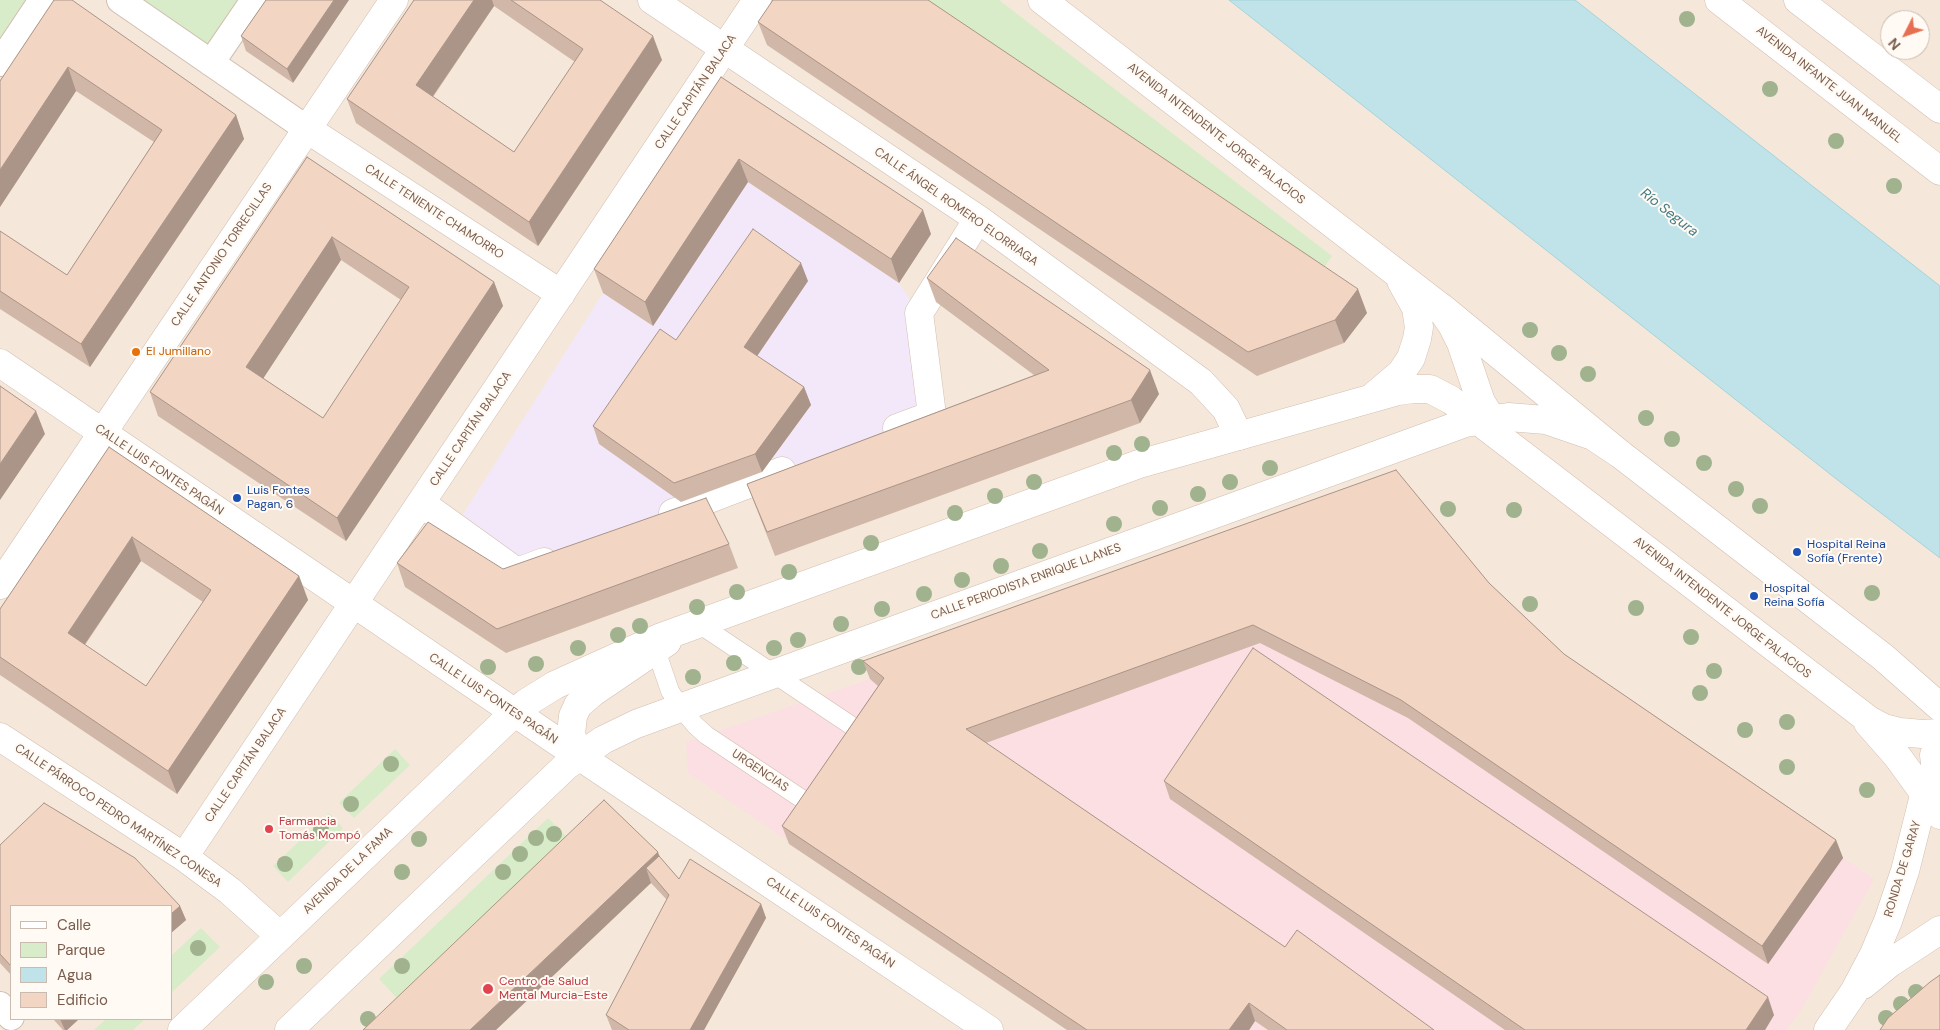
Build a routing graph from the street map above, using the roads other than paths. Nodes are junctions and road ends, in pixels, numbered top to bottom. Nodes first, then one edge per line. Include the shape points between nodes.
1 (42, 0) edge
2 (120, 0) edge
3 (254, 0) edge
4 (394, 0) edge
5 (652, 0) edge
6 (757, 0) edge
7 (1042, 0) edge
8 (1719, 0) edge
9 (1798, 0) edge
10 (724, 49) junction
11 (0, 63) edge
12 (211, 63) junction
13 (1940, 109) edge
14 (307, 129) junction
15 (1940, 171) edge
16 (978, 219) junction
17 (1390, 269) junction
18 (560, 294) junction
19 (1438, 305) junction
20 (0, 362) edge
21 (1371, 397) junction
22 (1484, 420) junction
23 (103, 432) junction
24 (877, 436) edge
25 (1239, 436) junction
26 (1620, 454) junction
27 (803, 464) edge
28 (421, 503) junction
29 (646, 523) edge
30 (563, 554) edge
31 (0, 585) edge
32 (354, 604) junction
33 (694, 626) junction
34 (656, 650) junction
35 (774, 673) junction
36 (1940, 706) edge
37 (680, 707) junction
38 (514, 713) junction
39 (1858, 713) junction
40 (864, 734) edge
41 (0, 737) edge
42 (1938, 743) edge
43 (578, 756) junction
44 (1935, 802) edge
45 (814, 807) edge
46 (184, 857) junction
47 (1940, 930) edge
48 (280, 936) junction
49 (1854, 992) junction
50 (0, 1005) edge
51 (10, 1016) edge
52 (14, 1020) edge
53 (23, 1030) edge
54 (182, 1030) edge
55 (289, 1030) edge
56 (989, 1030) edge
57 (1828, 1030) edge

1 - 11 street
2 - 12 street
3 - 12 street
4 - 14 street, CALLE ANTONIO TORRECILLAS
5 - 10 street, CALLE ÁNGEL ROMERO ELORRIAGA
6 - 10 street, CALLE CAPITÁN BALACA
7 - 17 street, AVENIDA INTENDENTE JORGE PALACIOS
8 - 15 street, AVENIDA INFANTE JUAN MANUEL
9 - 13 street
10 - 16 street, CALLE ÁNGEL ROMERO ELORRIAGA
10 - 18 street, CALLE CAPITÁN BALACA
12 - 14 street
14 - 18 street, CALLE TENIENTE CHAMORRO
14 - 23 street, CALLE ANTONIO TORRECILLAS
16 - 24 street via 919,313 932,414
16 - 25 street, CALLE ÁNGEL ROMERO ELORRIAGA via 1201,382 1226,409
17 - 19 street, AVENIDA INTENDENTE JORGE PALACIOS
17 - 21 street, AVENIDA INTENDENTE JORGE PALACIOS via 1416,308 1419,327 1411,358 1401,373
18 - 28 street, CALLE CAPITÁN BALACA
19 - 22 street, AVENIDA INTENDENTE JORGE PALACIOS via 1456,333
19 - 26 street, AVENIDA INTENDENTE JORGE PALACIOS
20 - 23 street, CALLE LUIS FONTES PAGÁN
21 - 22 street, AVENIDA INTENDENTE JORGE PALACIOS via 1430,389
21 - 25 street
22 - 26 street, AVENIDA INTENDENTE JORGE PALACIOS via 1532,418 1558,424 1593,436
22 - 35 street, CALLE PERIODISTA ENRIQUE LLANES via 1434,434
22 - 39 street, AVENIDA INTENDENTE JORGE PALACIOS via 1517,450
23 - 31 street, CALLE ANTONIO TORRECILLAS
23 - 32 street, CALLE LUIS FONTES PAGÁN
25 - 33 street via 1139,464
26 - 36 street, AVENIDA INTENDENTE JORGE PALACIOS via 1867,645
27 - 29 street
28 - 30 street via 517,572
28 - 32 street, CALLE CAPITÁN BALACA
32 - 38 street, CALLE LUIS FONTES PAGÁN
32 - 46 street, CALLE CAPITÁN BALACA
33 - 34 street
33 - 35 lane
33 - 38 street via 633,649 555,685
34 - 37 lane, URGENCIAS via 666,684
34 - 43 street via 578,705 571,734
35 - 37 street, CALLE PERIODISTA ENRIQUE LLANES
35 - 40 lane
37 - 43 street, CALLE PERIODISTA ENRIQUE LLANES via 620,731
37 - 45 lane, URGENCIAS via 706,735
38 - 43 street, CALLE LUIS FONTES PAGÁN
38 - 48 street, AVENIDA DE LA FAMA
39 - 42 street, AVENIDA INTENDENTE JORGE PALACIOS via 1892,730
39 - 44 street
41 - 46 street, CALLE PÁRROCO PEDRO MARTÍNEZ CONESA
42 - 44 street
43 - 55 street
43 - 56 street, CALLE LUIS FONTES PAGÁN
44 - 49 street, RONDA DE GARAY via 1874,954
46 - 48 street, CALLE PÁRROCO PEDRO MARTÍNEZ CONESA via 230,891
47 - 49 street, RONDA DE GARAY
48 - 54 street, AVENIDA DE LA FAMA
49 - 57 street, RONDA DE GARAY
50 - 51 street
52 - 53 street

